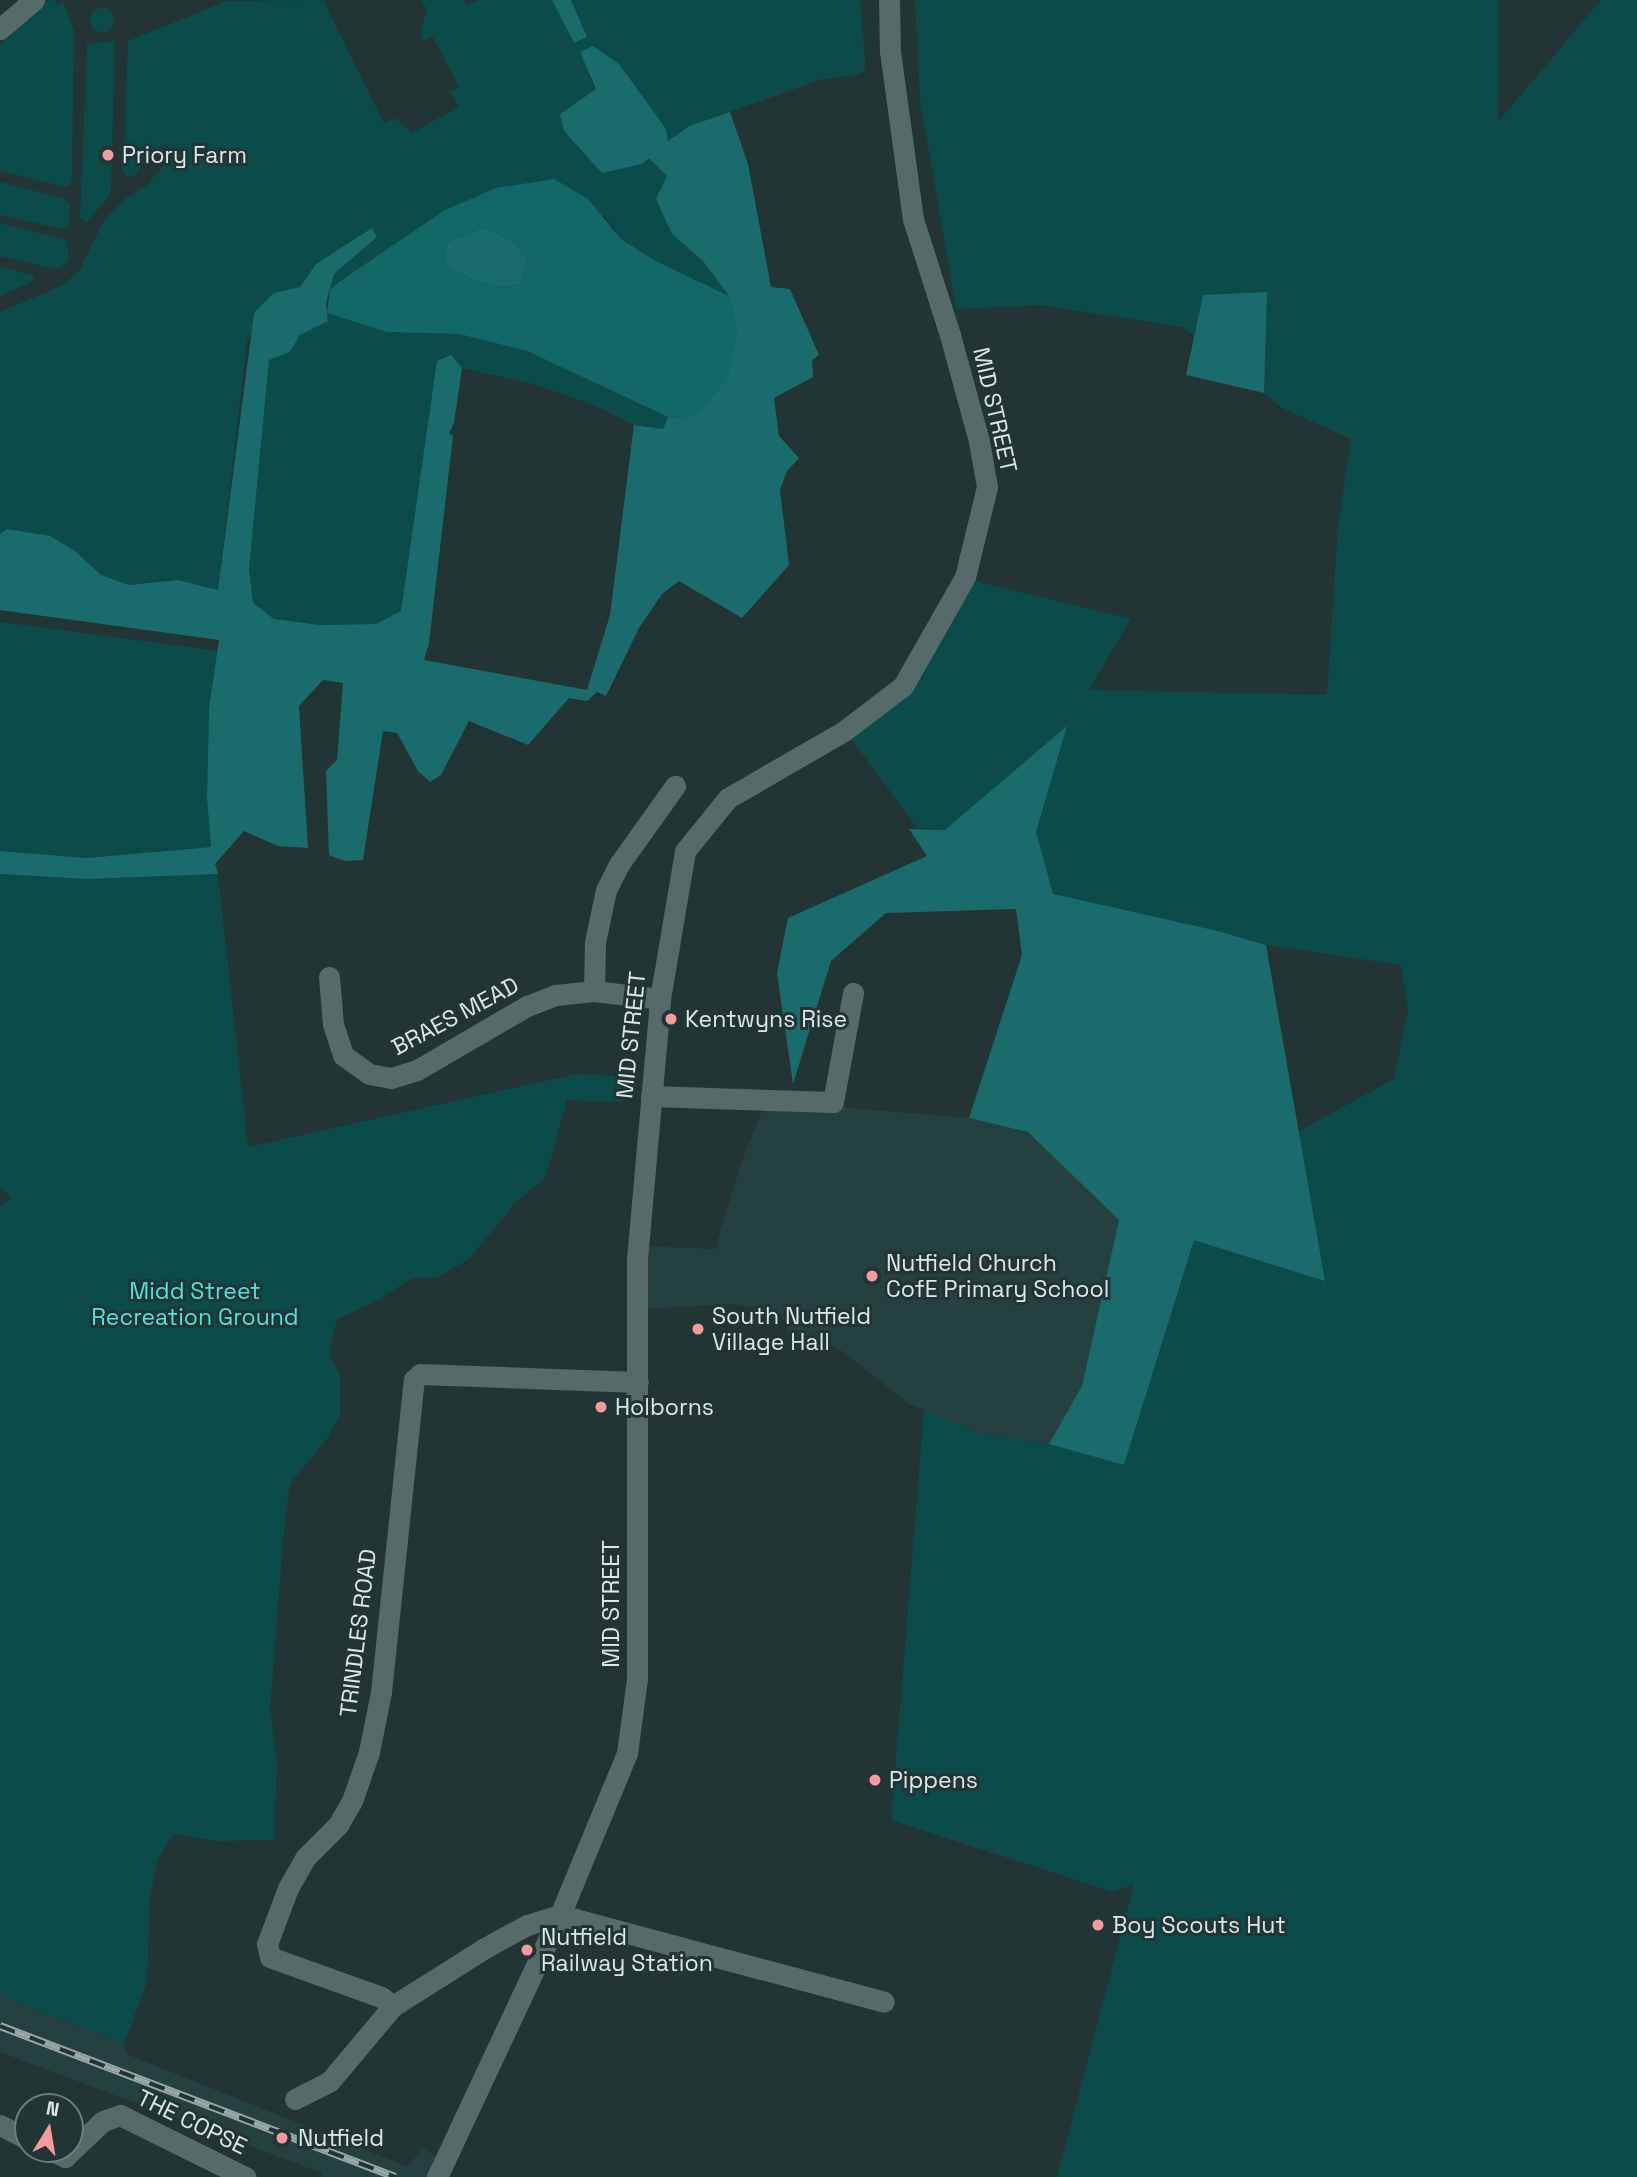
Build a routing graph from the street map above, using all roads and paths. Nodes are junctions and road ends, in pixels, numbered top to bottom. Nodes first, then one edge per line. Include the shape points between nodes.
1 (34, 0) edge
2 (889, 0) edge
3 (0, 29) edge
4 (675, 786) dead end
5 (330, 977) dead end
6 (594, 991) junction
7 (853, 993) dead end
8 (660, 999) junction
9 (650, 1096) junction
10 (638, 1382) junction
11 (560, 1915) junction
12 (884, 2002) dead end
13 (393, 2006) junction
14 (295, 2099) dead end
15 (84, 2139) edge
16 (245, 2177) edge
17 (436, 2177) edge

1 - 3 street
2 - 8 street, MID STREET via 890,51 913,219 979,441 987,487 965,578 903,686 844,730 728,798 685,851
4 - 6 street via 606,890 595,942
5 - 6 street, BRAES MEAD via 333,1024 343,1055 369,1074 391,1077 417,1070 527,1006 567,992
6 - 8 street, BRAES MEAD
7 - 9 street via 833,1101
8 - 9 street, MID STREET
9 - 10 street, MID STREET via 637,1259
10 - 11 street, MID STREET via 637,1679 627,1753
10 - 13 street, TRINDLES ROAD via 420,1374 414,1380 381,1692 369,1752 352,1801 338,1825 305,1858 267,1944 270,1957 381,1997
11 - 12 street
11 - 13 street via 483,1949
11 - 17 street, MID STREET
13 - 14 street via 330,2081
15 - 16 street, THE COPSE via 103,2121 120,2115

